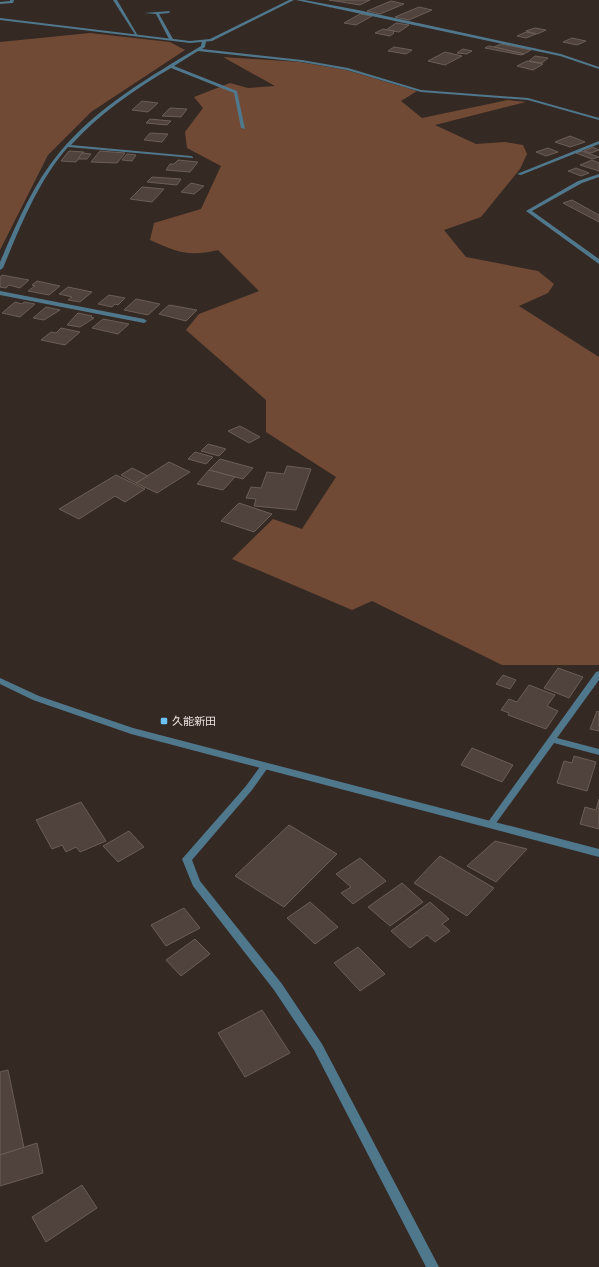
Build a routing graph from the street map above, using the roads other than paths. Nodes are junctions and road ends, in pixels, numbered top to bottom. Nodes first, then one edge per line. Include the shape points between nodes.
1 (12, 0) edge
2 (115, 0) edge
3 (288, 0) edge
4 (298, 0) edge
5 (0, 3) edge
6 (157, 12) junction
7 (169, 12) dead end
8 (146, 13) dead end
9 (0, 19) edge
10 (137, 35) junction
11 (171, 39) junction
12 (204, 41) junction
13 (197, 50) junction
14 (170, 66) junction
15 (599, 68) edge
16 (599, 119) edge
17 (243, 128) dead end
18 (599, 142) edge
19 (67, 146) junction
20 (191, 157) dead end
21 (519, 174) dead end
22 (599, 175) edge
23 (599, 262) edge
24 (0, 268) edge
25 (0, 293) edge
26 (144, 321) dead end
27 (599, 674) edge
28 (0, 681) edge
29 (552, 740) junction
30 (599, 752) edge
31 (265, 766) junction
32 (491, 824) junction
33 (599, 853) edge
34 (433, 1267) edge

1 - 5 street
2 - 10 street
3 - 12 street via 211,40
4 - 15 street via 561,55
6 - 7 street
6 - 8 street
6 - 11 street
9 - 10 street
10 - 11 street
11 - 12 street
12 - 13 street via 203,47
13 - 14 street
13 - 16 street via 302,61 348,69 421,91 528,99
14 - 17 street via 236,92
14 - 19 street via 102,112
18 - 21 street
19 - 20 street
19 - 24 street via 58,156 35,196
22 - 23 street via 580,182 529,211
25 - 26 street
27 - 29 street
28 - 31 street via 36,698 130,731
29 - 30 street
29 - 32 street
31 - 32 street
31 - 34 street via 187,859 196,883 278,987 318,1047
32 - 33 street

